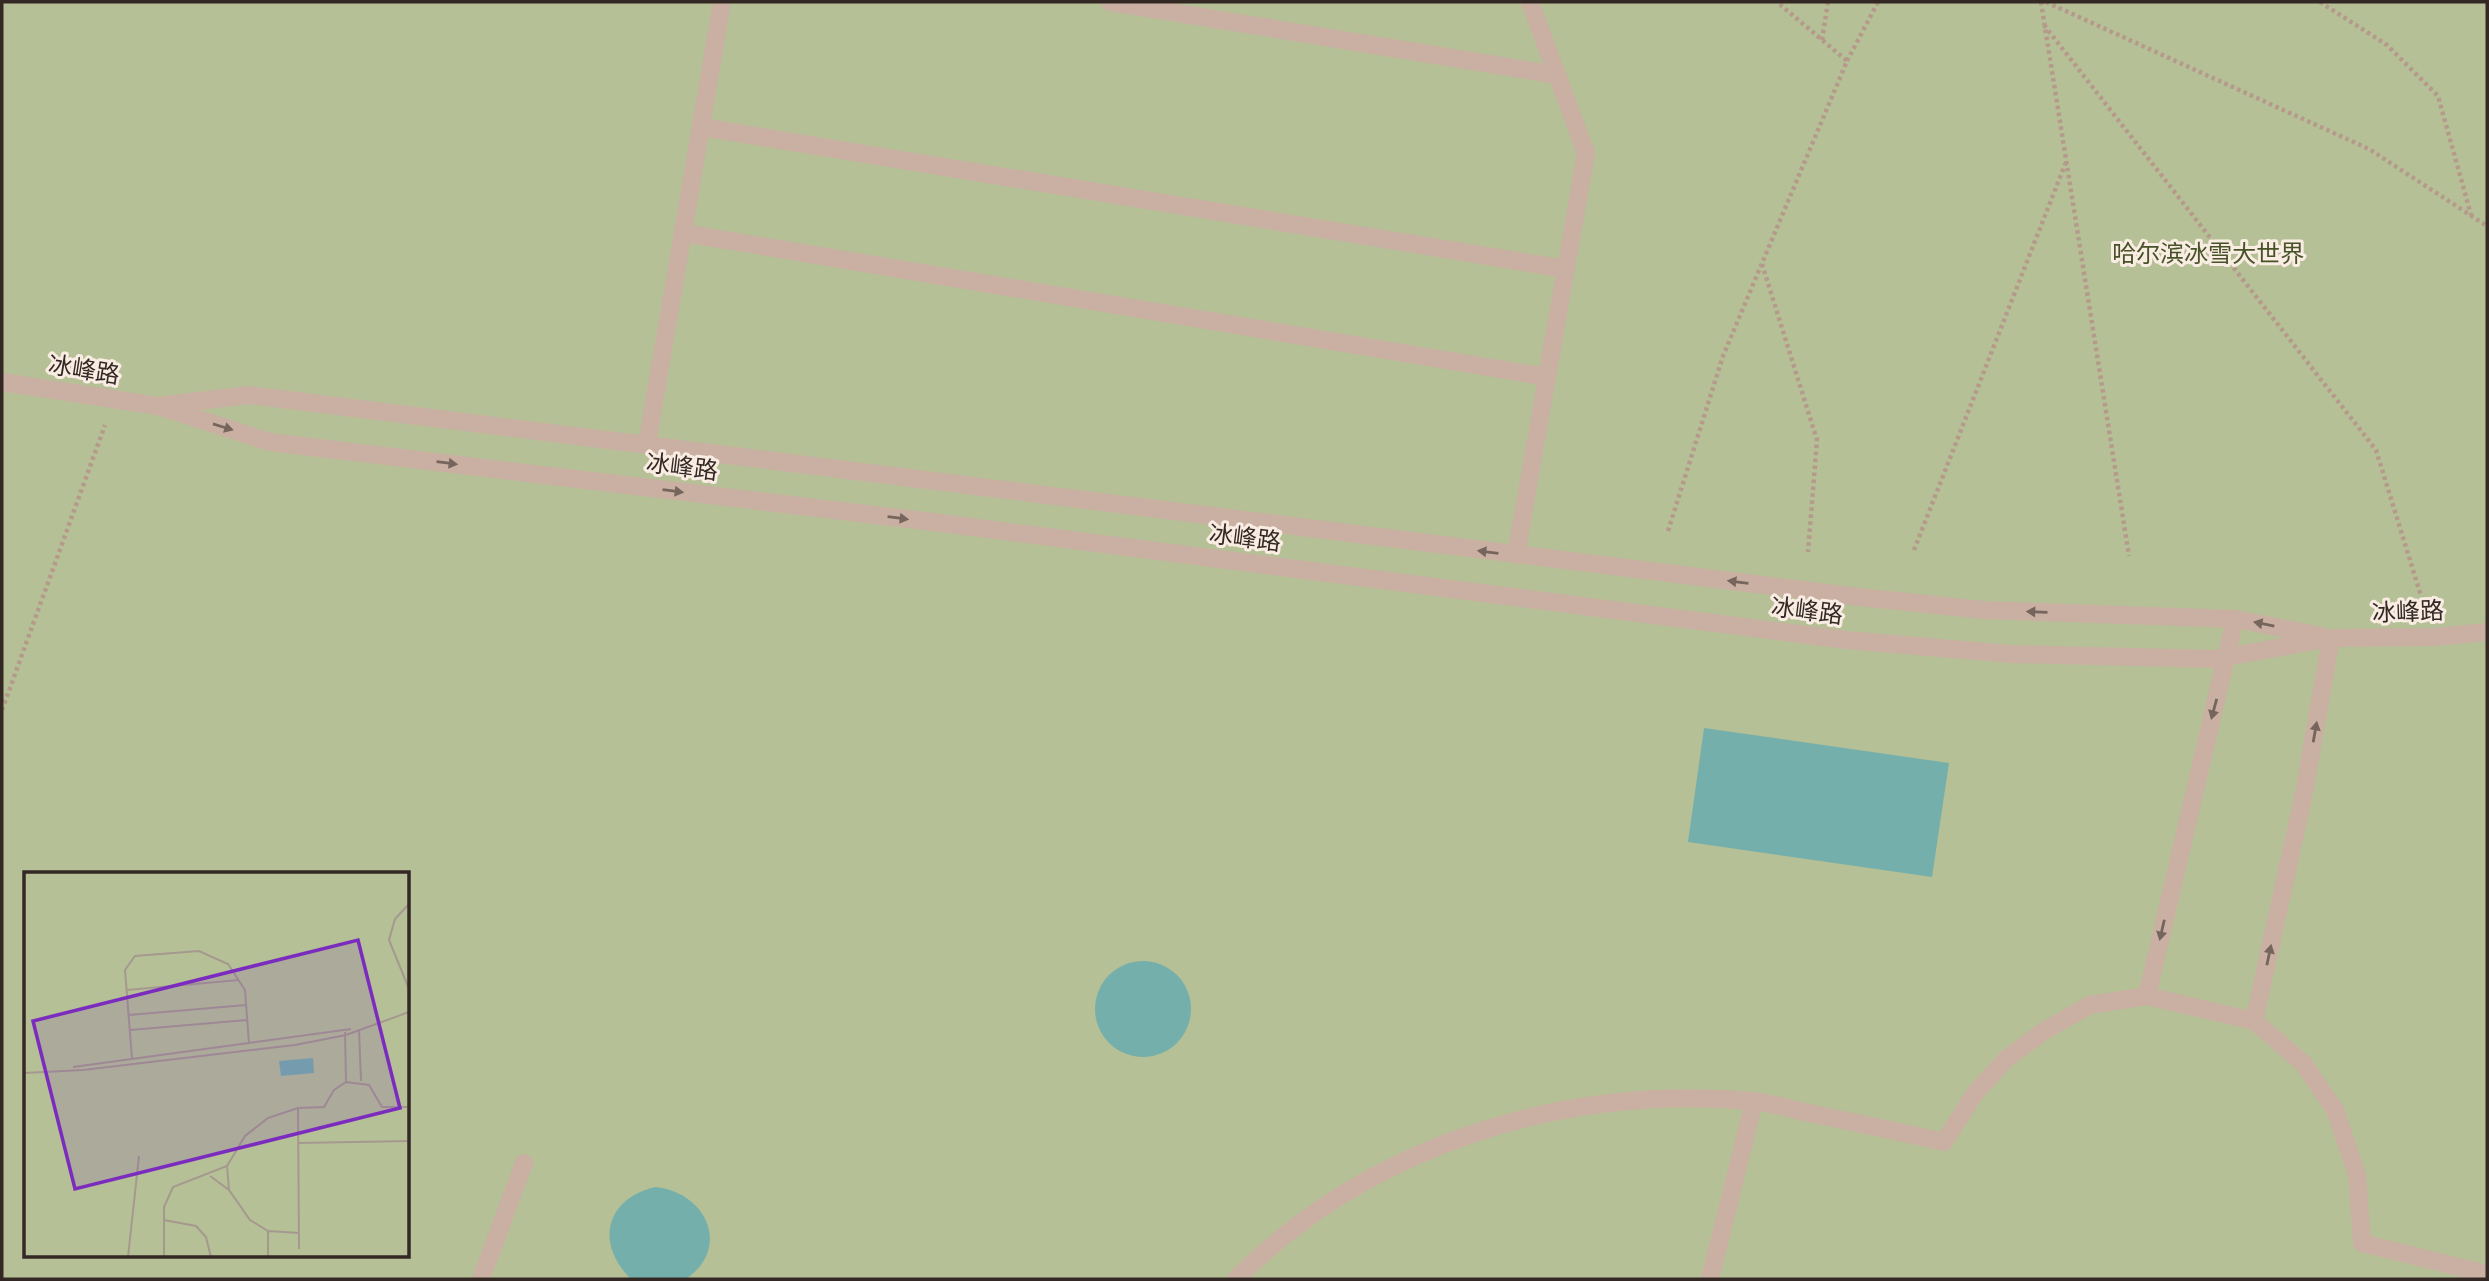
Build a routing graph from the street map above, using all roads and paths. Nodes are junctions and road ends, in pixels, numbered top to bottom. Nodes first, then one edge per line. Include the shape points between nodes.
1 (722, 2) edge
2 (1110, 2) edge
3 (1530, 2) edge
4 (1777, 2) edge
5 (1828, 2) edge
6 (1878, 2) edge
7 (2043, 2) edge
8 (2320, 2) edge
9 (2044, 25) junction
10 (1822, 40) junction
11 (1847, 61) junction
12 (1557, 75) junction
13 (701, 127) junction
14 (2066, 162) junction
15 (2471, 215) junction
16 (2487, 226) edge
17 (682, 233) junction
18 (1761, 264) junction
19 (1566, 269) junction
20 (1547, 377) junction
21 (2, 382) edge
22 (114, 399) junction
23 (158, 406) junction
24 (647, 444) junction
25 (1668, 531) dead end
26 (1914, 550) dead end
27 (1808, 552) dead end
28 (1516, 555) junction
29 (2129, 556) dead end
30 (2235, 618) junction
31 (2487, 632) edge
32 (2434, 637) junction
33 (2331, 638) junction
34 (2228, 659) junction
35 (2, 710) edge
36 (2147, 996) junction
37 (2254, 1021) junction
38 (1754, 1101) junction
39 (524, 1163) dead end
40 (2487, 1274) edge
41 (481, 1279) edge
42 (1236, 1279) edge
43 (1710, 1279) edge

1 - 13 street
2 - 12 street
3 - 12 street
4 - 10 path
5 - 10 path
6 - 11 path
7 - 9 path
7 - 15 path via 2369,149
8 - 15 path via 2388,45 2438,96
9 - 14 path
9 - 32 path via 2376,450
10 - 11 path
11 - 18 path
12 - 19 street via 1586,153
13 - 17 street
13 - 19 street
14 - 26 path
14 - 29 path
15 - 16 path
17 - 20 street
17 - 24 street
18 - 25 path via 1723,356
18 - 27 path via 1817,440
19 - 20 street
20 - 28 street
21 - 22 street, 冰峰路
22 - 23 street, 冰峰路
22 - 35 path
23 - 24 street, 冰峰路 via 249,395
23 -> 34 street, 冰峰路 via 270,442 1696,622 2011,654
28 -> 24 street, 冰峰路
30 -> 28 street, 冰峰路 via 1984,610
33 -> 30 street, 冰峰路
30 - 34 street
31 - 32 street, 冰峰路
32 - 33 street, 冰峰路
33 - 34 street, 冰峰路
37 -> 33 street via 2303,799
34 -> 36 street via 2196,777
36 - 37 street
36 - 38 street via 2090,1005 2044,1031 2007,1058 1976,1092 1944,1142
37 - 40 street via 2303,1063 2335,1110 2357,1175 2362,1243
38 - 42 street via 1689,1099 1573,1107 1518,1118 1438,1145 1322,1208 1265,1250
38 - 43 street
39 - 41 street

